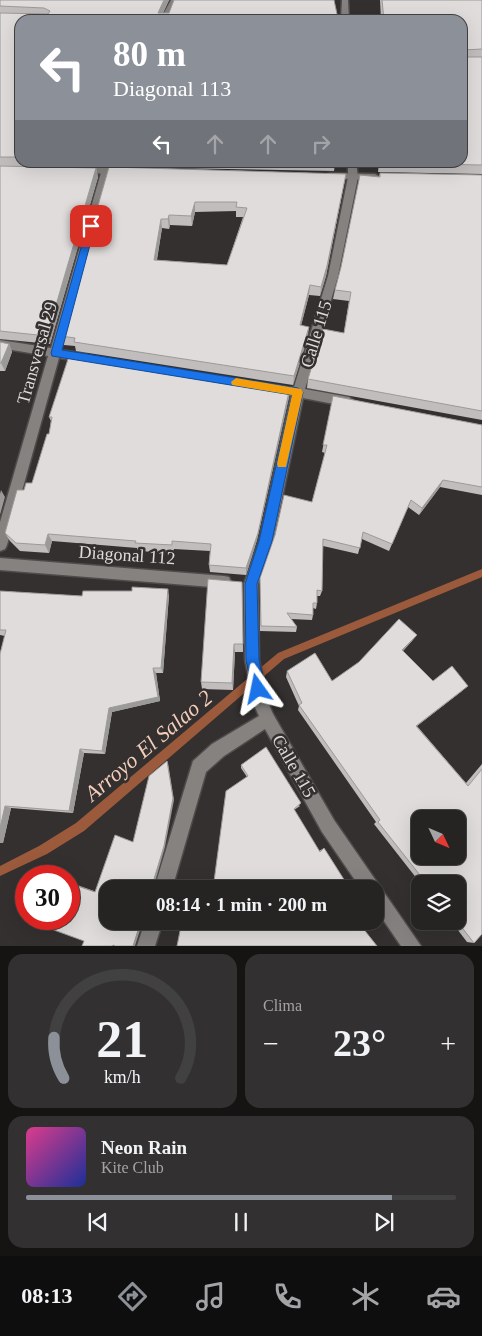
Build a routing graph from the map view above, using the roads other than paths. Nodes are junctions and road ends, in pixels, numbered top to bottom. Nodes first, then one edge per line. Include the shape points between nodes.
1 (174, 0) edge
2 (345, 0) edge
3 (166, 15) edge
4 (346, 15) edge
5 (108, 167) edge
6 (352, 167) edge
7 (68, 171) edge
8 (136, 172) edge
9 (323, 176) edge
10 (353, 176) junction
11 (382, 177) edge
12 (0, 344) edge
13 (56, 353) junction
14 (94, 359) edge
15 (278, 389) edge
16 (298, 392) junction
17 (356, 403) edge
18 (0, 545) edge
19 (0, 564) edge
20 (251, 584) junction
21 (268, 719) junction
22 (166, 880) edge
23 (366, 880) edge
24 (384, 906) edge
25 (151, 930) edge
26 (146, 946) edge
27 (412, 946) edge

1 - 3 street
2 - 4 street
5 - 7 street
5 - 8 street
5 - 13 street, Transversal 29
6 - 10 street, Calle 115
9 - 10 street
10 - 11 street
10 - 16 street, Calle 115 via 333,276
12 - 13 street
13 - 14 street
13 - 18 street, Transversal 29
15 - 16 street
16 - 17 street
16 - 20 street, Calle 115 via 266,541
19 - 20 street, Diagonal 112
20 - 21 street, Calle 115 via 252,660 261,703
21 - 22 street via 218,750 199,767
21 - 23 street, Calle 115 via 328,826
24 - 27 street
25 - 26 street

